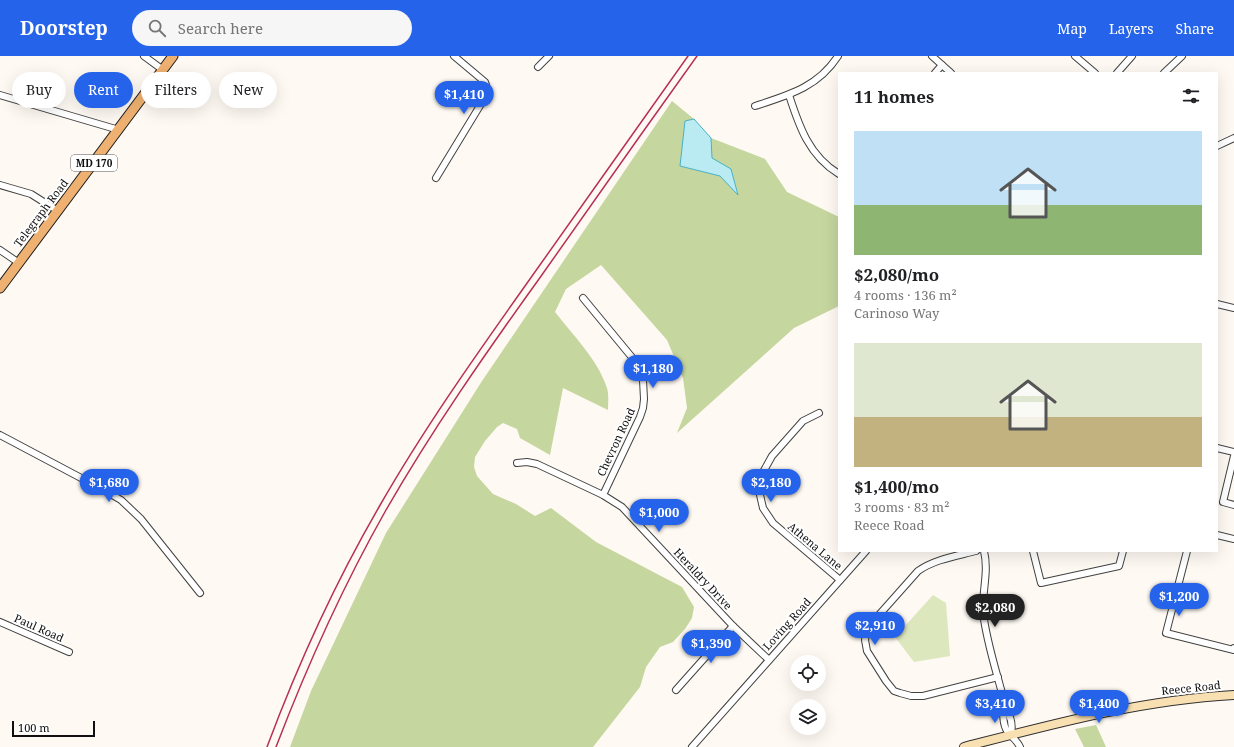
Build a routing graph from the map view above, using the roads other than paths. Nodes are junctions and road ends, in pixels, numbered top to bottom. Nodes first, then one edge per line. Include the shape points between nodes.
1 (144, 56) edge
2 (173, 56) edge
3 (454, 56) edge
4 (549, 56) edge
5 (838, 56) edge
6 (932, 56) edge
7 (1075, 56) edge
8 (1132, 56) edge
9 (1182, 56) edge
10 (942, 65) junction
11 (538, 67) dead end
12 (163, 70) junction
13 (936, 72) edge
14 (950, 72) edge
15 (1094, 72) edge
16 (1118, 72) edge
17 (1165, 72) edge
18 (0, 95) edge
19 (789, 95) junction
20 (755, 106) dead end
21 (119, 130) junction
22 (1234, 138) edge
23 (1218, 146) edge
24 (838, 173) edge
25 (436, 178) dead end
26 (0, 185) edge
27 (58, 211) junction
28 (0, 250) edge
29 (19, 263) junction
30 (0, 288) edge
31 (583, 298) dead end
32 (1218, 304) edge
33 (1234, 308) edge
34 (819, 413) dead end
35 (0, 435) edge
36 (1218, 448) edge
37 (1234, 452) edge
38 (1234, 456) edge
39 (517, 463) dead end
40 (602, 495) junction
41 (1234, 505) edge
42 (1218, 535) edge
43 (1234, 539) edge
44 (865, 552) edge
45 (972, 552) edge
46 (984, 552) edge
47 (1033, 552) edge
48 (1123, 552) edge
49 (1187, 552) edge
50 (840, 580) junction
51 (200, 593) dead end
52 (0, 622) edge
53 (733, 626) junction
54 (1234, 648) edge
55 (69, 652) dead end
56 (769, 660) junction
57 (998, 677) junction
58 (676, 690) dead end
59 (1234, 695) edge
60 (1011, 735) junction
61 (692, 747) edge
62 (964, 747) edge
63 (1020, 747) edge

1 - 12 street
2 - 12 main road, Telegraph Road / MD 170
3 - 25 street via 485,82 487,92
4 - 11 street
5 - 19 street via 813,83
6 - 10 street
7 - 15 street
8 - 16 street
9 - 17 street
10 - 13 street
10 - 14 street
12 - 21 main road, Telegraph Road / MD 170
18 - 21 street
19 - 20 street
19 - 24 street via 800,129 810,145 820,159
21 - 27 main road, Telegraph Road / MD 170
22 - 23 street
26 - 27 street via 31,194
27 - 29 main road, Telegraph Road / MD 170
28 - 29 street
29 - 30 main road, Telegraph Road / MD 170
31 - 40 street, Chevron Road via 636,361 644,389 640,417
32 - 33 street
34 - 50 street, Athena Lane via 803,421 772,456 762,474 760,495 763,508 772,523
35 - 51 street via 121,500 141,519
36 - 37 street
38 - 41 street via 1223,502
39 - 40 street, Heraldry Drive via 538,464
40 - 53 street, Heraldry Drive via 630,514
42 - 43 street
44 - 50 street, Loving Road
45 - 57 street via 935,562 918,571 870,625 865,645 870,657 894,691 906,695 923,696
46 - 57 street via 987,573 984,622
47 - 48 street via 1041,583 1119,566
49 - 54 street via 1166,633
50 - 56 street, Loving Road
52 - 55 street, Paul Road
53 - 56 street, Heraldry Drive
53 - 58 street
56 - 61 street, Loving Road
57 - 60 street via 1004,707 1002,715
59 - 60 main road, Reece Road via 1180,699 1125,708
60 - 62 main road, Reece Road
60 - 63 street

